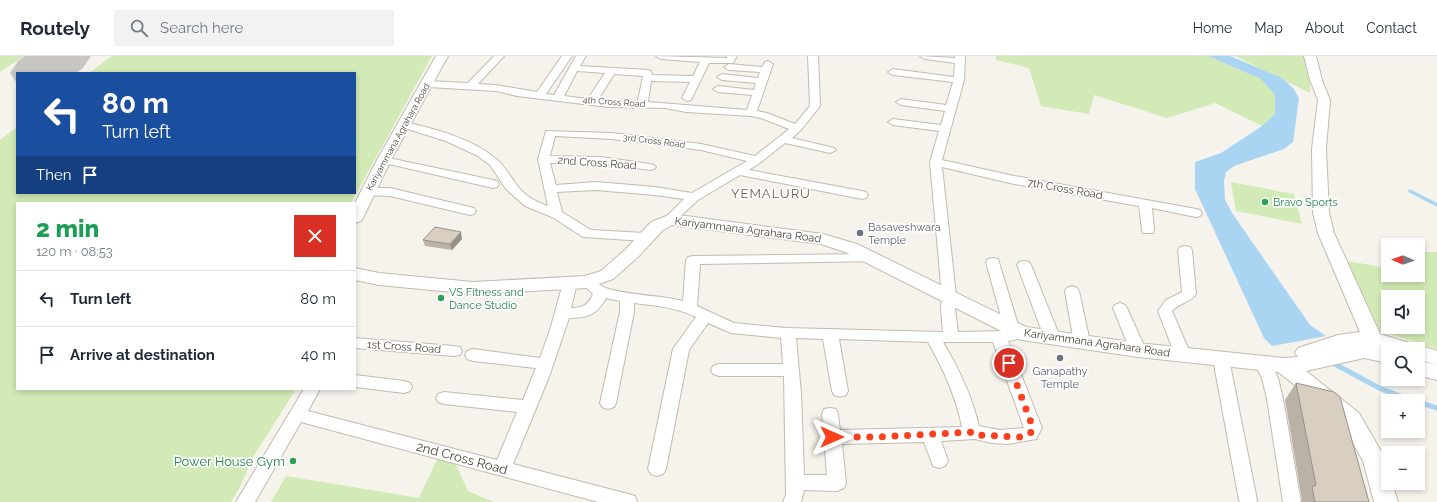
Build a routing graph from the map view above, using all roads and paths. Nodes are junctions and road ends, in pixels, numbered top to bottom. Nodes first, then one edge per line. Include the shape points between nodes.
1 (442, 56) edge
2 (498, 56) edge
3 (567, 56) edge
4 (581, 56) edge
5 (661, 56) edge
6 (732, 56) edge
7 (813, 56) edge
8 (925, 56) edge
9 (1310, 56) edge
10 (691, 58) edge
11 (960, 58) edge
12 (706, 60) junction
13 (729, 67) dead end
14 (574, 68) junction
15 (611, 71) junction
16 (893, 72) dead end
17 (722, 77) dead end
18 (647, 78) junction
19 (697, 79) junction
20 (959, 80) junction
21 (762, 81) junction
22 (428, 84) junction
23 (470, 87) junction
24 (718, 89) dead end
25 (759, 93) junction
26 (540, 95) junction
27 (558, 97) junction
28 (687, 98) dead end
29 (591, 102) junction
30 (901, 102) dead end
31 (642, 104) junction
32 (951, 109) junction
33 (751, 113) junction
34 (893, 122) dead end
35 (405, 125) junction
36 (797, 128) junction
37 (945, 129) junction
38 (784, 139) junction
39 (830, 150) dead end
40 (544, 159) junction
41 (384, 160) junction
42 (757, 160) junction
43 (936, 162) junction
44 (650, 167) dead end
45 (738, 171) junction
46 (493, 184) dead end
47 (551, 189) junction
48 (368, 192) junction
49 (862, 195) dead end
50 (694, 197) junction
51 (1145, 203) junction
52 (470, 210) dead end
53 (1196, 213) dead end
54 (556, 214) junction
55 (356, 216) edge
56 (669, 220) junction
57 (1148, 230) dead end
58 (645, 237) junction
59 (1185, 250) dead end
60 (873, 258) junction
61 (993, 262) dead end
62 (1024, 266) dead end
63 (356, 274) edge
64 (586, 285) junction
65 (1072, 292) dead end
66 (949, 296) junction
67 (627, 298) junction
68 (690, 308) junction
69 (1120, 308) dead end
70 (564, 313) junction
71 (705, 316) junction
72 (788, 333) junction
73 (1011, 333) junction
74 (830, 334) junction
75 (932, 336) junction
76 (951, 337) junction
77 (1052, 337) junction
78 (1082, 342) junction
79 (356, 343) edge
80 (1372, 348) edge
81 (1138, 350) junction
82 (454, 351) dead end
83 (1425, 354) edge
84 (473, 355) dead end
85 (1183, 355) junction
86 (1437, 358) edge
87 (1221, 359) junction
88 (1285, 363) junction
89 (545, 364) junction
90 (1425, 369) edge
91 (719, 370) dead end
92 (791, 370) junction
93 (1437, 373) edge
94 (356, 381) edge
95 (404, 387) dead end
96 (311, 390) edge
97 (840, 391) dead end
98 (444, 398) dead end
99 (608, 403) dead end
100 (528, 407) junction
101 (296, 414) junction
102 (830, 414) dead end
103 (974, 432) junction
104 (930, 434) junction
105 (832, 437) junction
106 (939, 461) dead end
107 (502, 468) junction
108 (657, 469) dead end
109 (795, 482) junction
110 (609, 500) edge
111 (1248, 500) dead end
112 (245, 502) edge
113 (628, 502) edge
114 (792, 502) edge
115 (1292, 502) edge
116 (1386, 502) edge

1 - 22 street, Kariyammana Agrahara Road
2 - 23 street
3 - 26 street
4 - 14 street
5 - 10 street
6 - 12 street via 730,60
7 - 36 street via 815,106
8 - 11 street
9 - 80 street via 1324,100 1319,149 1321,213 1326,234
10 - 12 street
11 - 20 street
12 - 19 street
13 - 21 street via 767,67
14 - 15 street
14 - 27 street
15 - 18 street via 648,73
15 - 29 street
16 - 20 street
17 - 21 street
18 - 19 street
18 - 31 street
19 - 28 street
20 - 32 street
21 - 25 street
22 - 23 street, 4th Cross Road
22 - 35 street, Kariyammana Agrahara Road
23 - 26 street, 4th Cross Road
24 - 25 street
25 - 33 street
26 - 27 street, 4th Cross Road
27 - 29 street, 4th Cross Road
29 - 31 street, 4th Cross Road
30 - 32 street
31 - 33 street, 4th Cross Road
32 - 37 street
33 - 36 street, 4th Cross Road
34 - 37 street
35 - 41 street, Kariyammana Agrahara Road
35 - 54 street via 474,149 491,160 510,186 529,203
36 - 38 street
37 - 43 street
38 - 39 street
38 - 42 street
40 - 42 street, 3rd Cross Road via 550,133 612,136 694,146
40 - 44 street, 2nd Cross Road via 601,160
40 - 47 street
41 - 46 street
41 - 48 street, Kariyammana Agrahara Road
42 - 45 street
43 - 51 street, 7th Cross Road via 1014,180
43 - 66 street
45 - 49 street
45 - 50 street
47 - 50 street via 596,186
47 - 54 street
48 - 52 street via 390,192
48 - 55 street, Kariyammana Agrahara Road
50 - 56 street
51 - 53 street, 7th Cross Road
51 - 57 street
54 - 58 street via 588,234
56 - 58 street, Kariyammana Agrahara Road via 656,226
56 - 60 street, Kariyammana Agrahara Road via 823,239
58 - 64 street, Kariyammana Agrahara Road via 632,253 606,275
59 - 85 street via 1189,294 1171,303 1165,311
60 - 66 street, Kariyammana Agrahara Road
60 - 68 street via 693,260
61 - 73 street
62 - 77 street
63 - 64 street, Kariyammana Agrahara Road via 379,279 473,288
64 - 67 street
64 - 70 street
64 - 70 street via 595,306 590,311
65 - 78 street
66 - 73 street, Kariyammana Agrahara Road
66 - 76 street
67 - 68 street via 667,302
67 - 99 street via 627,312
68 - 71 street
69 - 81 street
70 - 89 street
71 - 72 street via 731,328
71 - 108 street via 681,350
72 - 74 street
72 - 92 street
73 - 76 street
73 - 77 street, Kariyammana Agrahara Road
73 - 103 street via 1033,428 1030,434 1020,437 977,435
74 - 75 street
74 - 97 street
75 - 76 street
75 - 103 street via 952,371 967,411 971,430
77 - 78 street, Kariyammana Agrahara Road
78 - 81 street, Kariyammana Agrahara Road
79 - 82 street, 1st Cross Road
80 - 88 street, Kariyammana Agrahara Road
81 - 85 street, Kariyammana Agrahara Road
83 - 86 street
84 - 89 street
85 - 87 street, Kariyammana Agrahara Road
87 - 88 street, Kariyammana Agrahara Road
87 - 111 street
88 - 115 street via 1270,378
88 - 116 street via 1351,419 1374,460
89 - 100 street
90 - 93 street
91 - 92 street
92 - 109 street
94 - 95 street
96 - 101 street
98 - 100 street
100 - 107 street
101 - 107 street, 2nd Cross Road
101 - 112 street
102 - 105 street
103 - 104 street
104 - 105 street
104 - 106 street
105 - 109 street via 837,482
107 - 110 street, 2nd Cross Road
109 - 114 street
110 - 113 street, 2nd Cross Road

